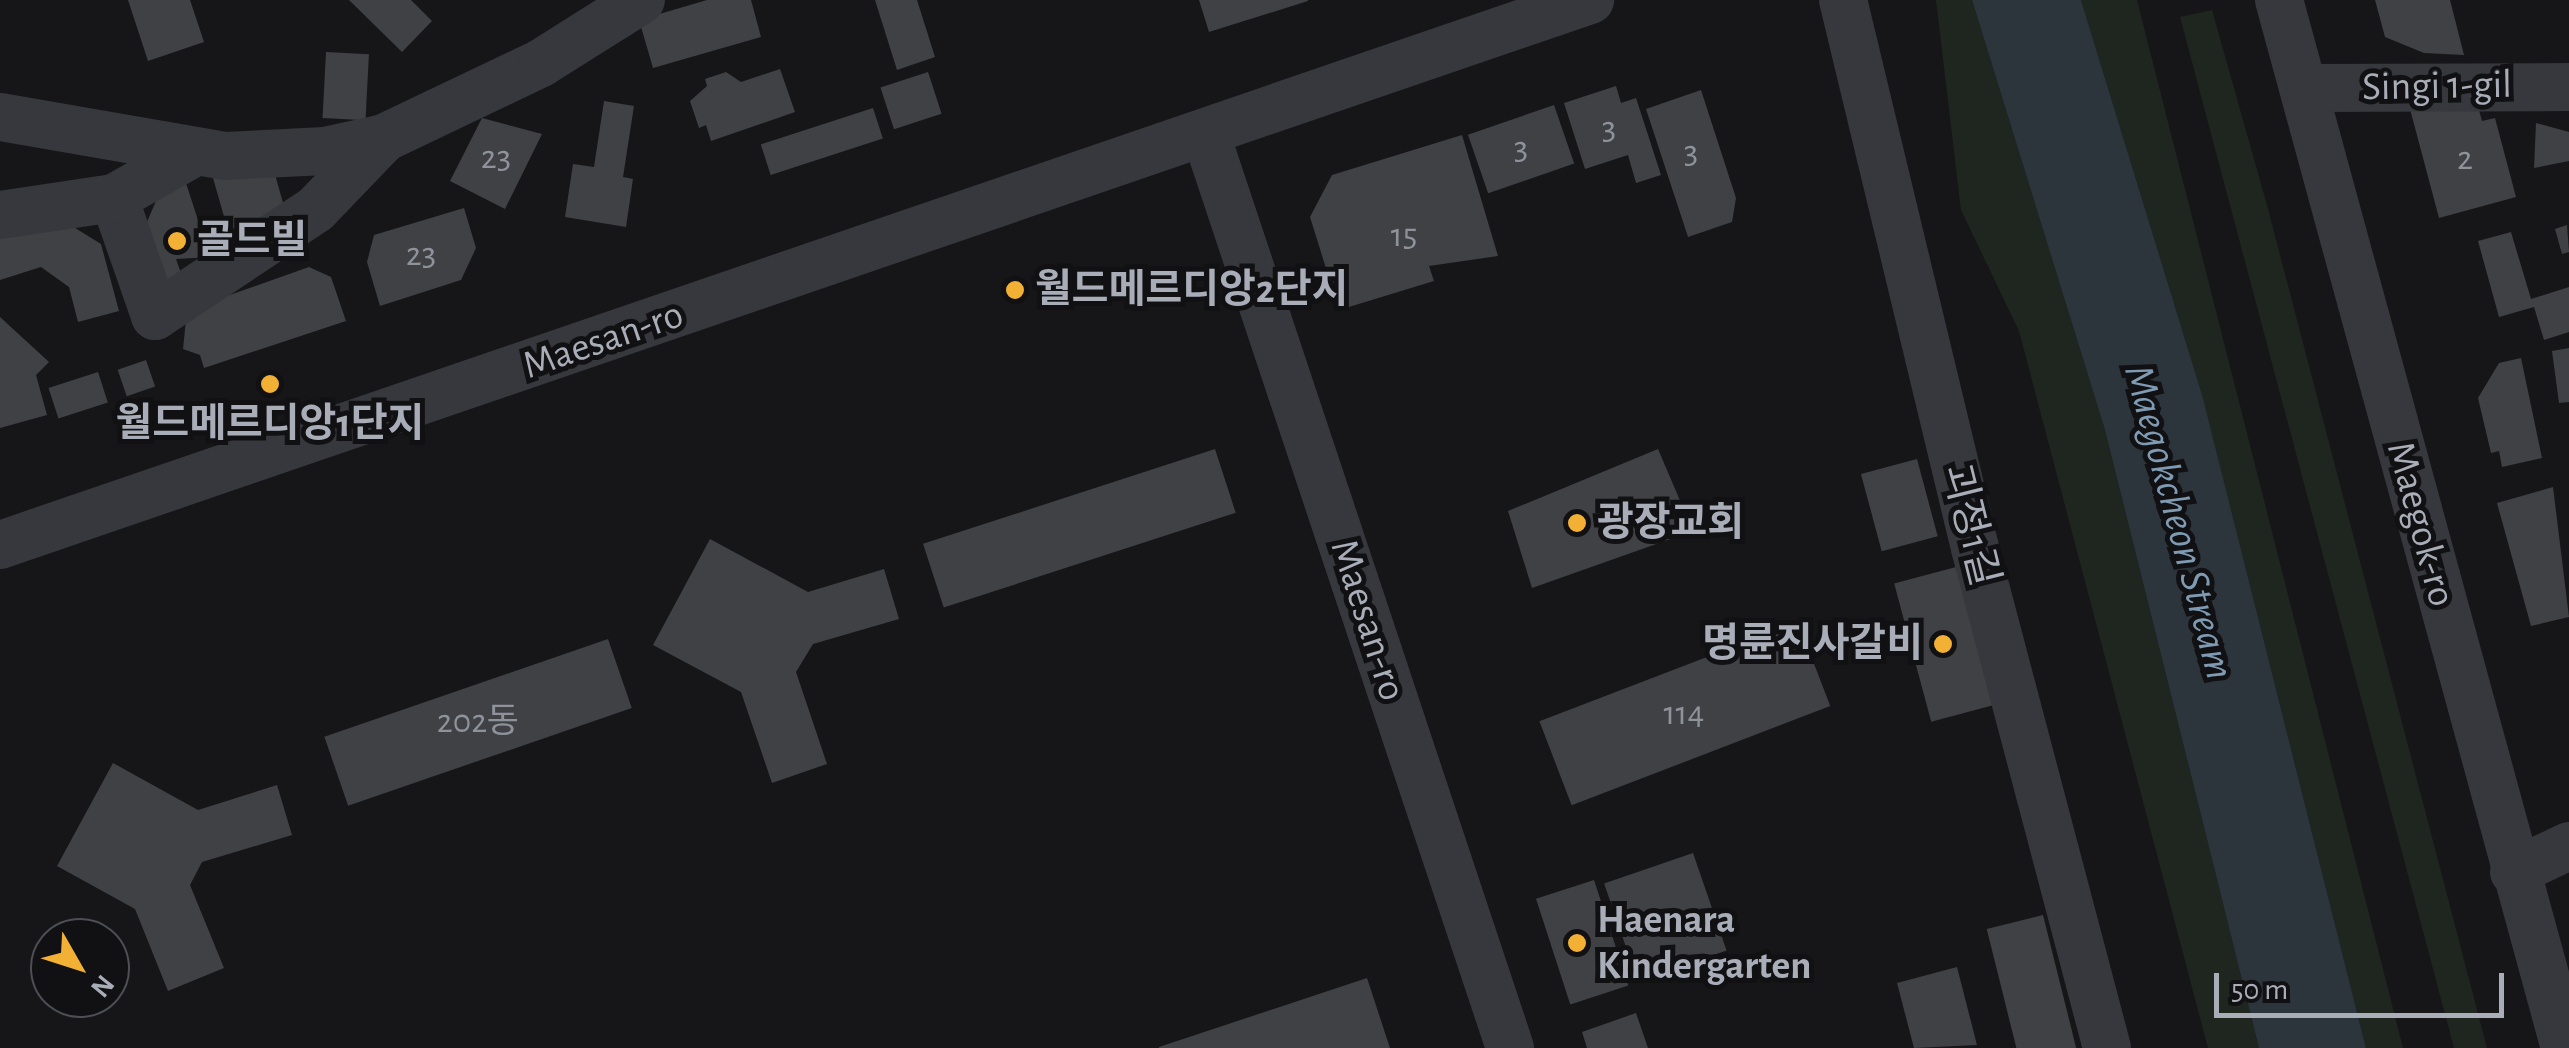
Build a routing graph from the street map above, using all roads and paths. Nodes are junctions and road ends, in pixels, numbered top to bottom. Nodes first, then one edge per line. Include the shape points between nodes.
1 (1590, 0) edge
2 (1843, 0) edge
3 (2279, 0) edge
4 (614, 7) edge
5 (2569, 87) edge
6 (2305, 88) junction
7 (0, 117) edge
8 (1206, 135) junction
9 (384, 138) junction
10 (195, 152) junction
11 (114, 198) junction
12 (0, 215) edge
13 (0, 546) edge
14 (2569, 846) edge
15 (2514, 872) junction
16 (1510, 1048) edge
17 (2108, 1048) edge
18 (2566, 1048) edge

1 - 8 street, Maesan-ro
2 - 17 street, 괴정1길 via 1975,548
3 - 6 street, Maegok-ro
4 - 9 street via 541,63
5 - 6 street, Singi 1-gil
6 - 15 street, Maegok-ro
7 - 10 street
8 - 13 street, Maesan-ro
8 - 16 street, Maesan-ro
9 - 10 street via 325,150
9 - 11 street via 316,209 155,316
10 - 11 street
11 - 12 street
14 - 15 street
15 - 18 street, Maegok-ro

